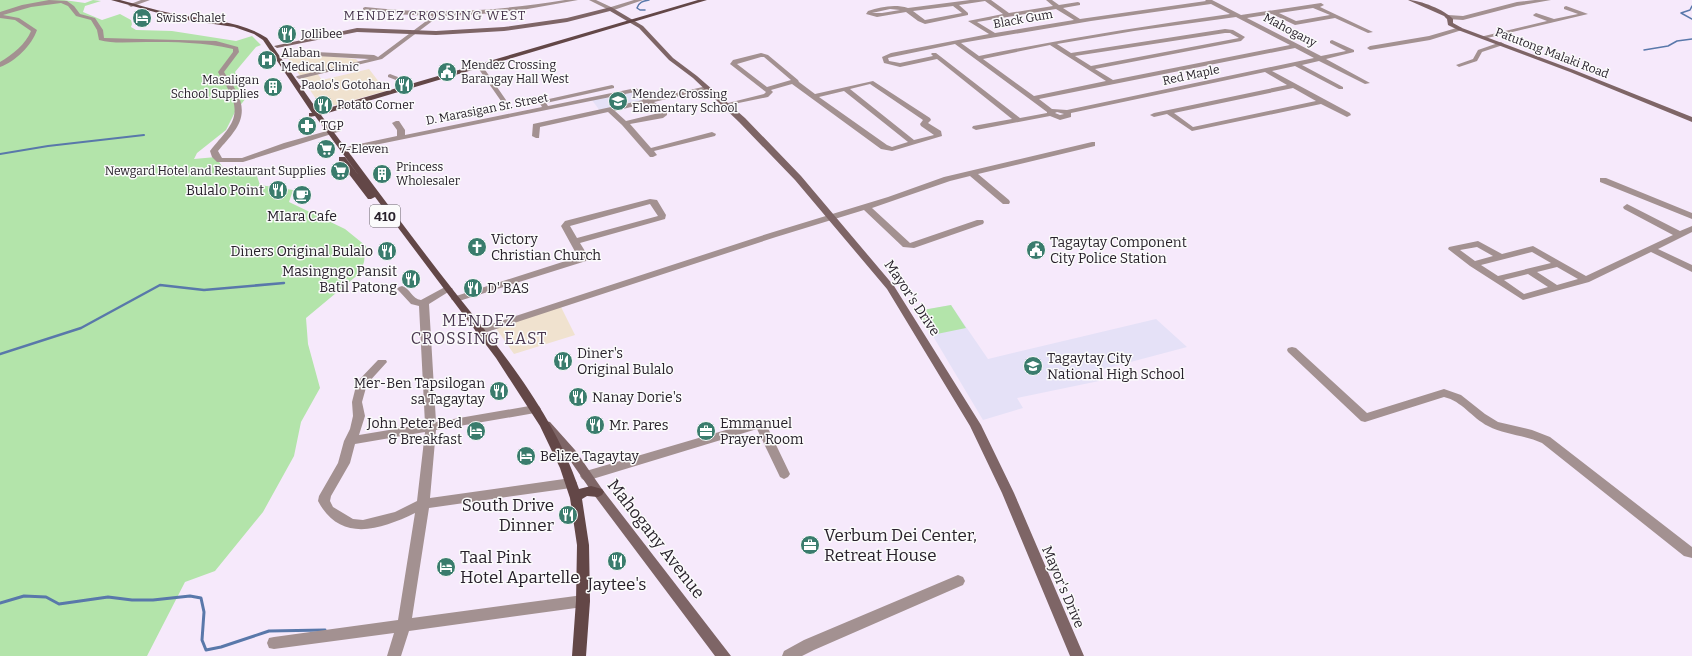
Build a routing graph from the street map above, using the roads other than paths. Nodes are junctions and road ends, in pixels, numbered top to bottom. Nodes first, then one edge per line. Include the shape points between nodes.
1 (114, 0) edge
2 (147, 0) edge
3 (575, 0) edge
4 (592, 0) edge
5 (640, 0) edge
6 (704, 0) edge
7 (983, 0) edge
8 (986, 0) edge
9 (1049, 0) edge
10 (1411, 0) edge
11 (1548, 0) edge
12 (1210, 1) edge
13 (955, 4) junction
14 (1078, 4) dead end
15 (1162, 4) dead end
16 (131, 5) junction
17 (1057, 8) junction
18 (1168, 8) junction
19 (1566, 8) dead end
20 (365, 9) dead end
21 (611, 9) junction
22 (908, 10) junction
23 (1272, 12) junction
24 (1536, 14) dead end
25 (0, 15) edge
26 (437, 15) junction
27 (1008, 15) junction
28 (1238, 16) junction
29 (1337, 16) junction
30 (1448, 17) junction
31 (1078, 20) junction
32 (632, 21) junction
33 (1555, 21) junction
34 (1174, 24) junction
35 (1181, 28) dead end
36 (1460, 29) junction
37 (1187, 31) dead end
38 (414, 32) junction
39 (1370, 32) dead end
40 (994, 35) junction
41 (1194, 35) junction
42 (1483, 37) junction
43 (964, 40) junction
44 (956, 42) junction
45 (1332, 42) dead end
46 (1051, 43) junction
47 (1501, 44) junction
48 (1213, 45) junction
49 (277, 46) junction
50 (1296, 46) junction
51 (927, 48) junction
52 (1370, 48) dead end
53 (1070, 55) junction
54 (284, 57) junction
55 (939, 57) junction
56 (981, 57) junction
57 (380, 58) junction
58 (1236, 58) junction
59 (1320, 58) junction
60 (1296, 64) junction
61 (0, 65) edge
62 (479, 65) junction
63 (1459, 65) dead end
64 (1090, 68) junction
65 (1266, 70) junction
66 (390, 76) dead end
67 (298, 77) junction
68 (793, 82) junction
69 (1111, 82) junction
70 (1367, 83) dead end
71 (414, 84) junction
72 (1295, 86) junction
73 (612, 87) dead end
74 (707, 88) junction
75 (845, 88) junction
76 (1341, 88) dead end
77 (766, 89) junction
78 (814, 96) junction
79 (1036, 97) junction
80 (503, 100) dead end
81 (648, 101) junction
82 (1324, 101) junction
83 (726, 105) junction
84 (547, 108) junction
85 (610, 110) junction
86 (527, 111) junction
87 (323, 112) junction
88 (1053, 112) junction
89 (1168, 112) junction
90 (1347, 114) dead end
91 (310, 115) junction
92 (1154, 115) dead end
93 (1018, 120) junction
94 (1692, 120) edge
95 (554, 121) junction
96 (396, 123) dead end
97 (624, 123) junction
98 (536, 126) junction
99 (976, 128) dead end
100 (337, 131) junction
101 (324, 134) junction
102 (712, 134) dead end
103 (536, 136) dead end
104 (401, 137) junction
105 (913, 143) junction
106 (1092, 144) dead end
107 (350, 148) junction
108 (972, 173) junction
109 (1604, 180) dead end
110 (1006, 202) dead end
111 (866, 207) junction
112 (1627, 207) dead end
113 (1692, 216) edge
114 (832, 217) junction
115 (980, 222) dead end
116 (1692, 229) edge
117 (1680, 235) junction
118 (574, 242) junction
119 (417, 247) junction
120 (1652, 249) junction
121 (1500, 257) junction
122 (1473, 264) junction
123 (1558, 264) junction
124 (1692, 269) edge
125 (1528, 271) junction
126 (1497, 279) junction
127 (1586, 280) junction
128 (1556, 288) junction
129 (402, 289) dead end
130 (448, 289) junction
131 (456, 299) junction
132 (424, 304) junction
133 (480, 331) junction
134 (1292, 350) dead end
135 (382, 362) dead end
136 (535, 410) junction
137 (545, 424) junction
138 (431, 427) junction
139 (350, 441) junction
140 (784, 474) dead end
141 (586, 476) junction
142 (571, 483) junction
143 (598, 492) junction
144 (576, 498) junction
145 (423, 504) junction
146 (1692, 553) edge
147 (958, 581) dead end
148 (583, 601) junction
149 (404, 625) junction
150 (274, 643) dead end
151 (394, 656) edge
152 (579, 656) edge
153 (724, 656) edge
154 (789, 656) edge
155 (1077, 656) edge

1 - 16 main road, 410
2 - 16 street
3 - 26 street via 494,12
4 - 21 street
5 - 21 street
6 - 32 main road
7 - 13 street
8 - 27 street
9 - 17 street
10 - 30 street, Patutong Malaki Road
11 - 30 street via 1517,4 1463,18
12 - 18 street, Black Gum
12 - 28 street, Mahogany
13 - 22 street
13 - 22 street via 966,14 925,22 920,21
14 - 17 street
15 - 18 street
16 - 49 main road, 410 via 247,24 266,32
16 - 91 main road, 410 via 162,15 235,28 254,35
16 - 119 main road via 242,28 265,39 296,85
17 - 27 street
17 - 31 street
18 - 31 street, Black Gum
19 - 33 street via 1585,14
20 - 26 street
21 - 32 street, Mayor's Drive
21 - 38 street via 567,20 504,29
22 - 22 street via 876,16 869,14 895,7
23 - 28 street
23 - 29 street via 1295,23
23 - 29 street via 1317,5
24 - 33 street
25 - 61 street via 17,19 34,30 20,49
25 - 101 street via 30,4 62,1 75,8 78,15 93,19 100,30 101,39 216,43 236,48 236,52 222,72 236,98 239,113 233,130 214,151 220,160 243,160
26 - 38 street
27 - 40 street via 971,21
28 - 34 street
28 - 50 street, Mahogany
29 - 39 street
30 - 36 street, Patutong Malaki Road via 1450,24
31 - 40 street, Black Gum
32 - 62 main road
32 - 74 street, Mayor's Drive via 671,59
33 - 42 street
34 - 35 street
34 - 46 street
36 - 42 street, Patutong Malaki Road
36 - 52 street via 1430,38
37 - 41 street
38 - 49 street via 357,30
38 - 57 street
40 - 43 street, Black Gum
41 - 48 street via 1225,31 1242,37 1241,40
41 - 53 street
42 - 47 street, Patutong Malaki Road
43 - 44 street, Black Gum
43 - 56 street
44 - 51 street, Black Gum
44 - 56 street
45 - 59 street, Red Maple via 1352,51
46 - 53 street
46 - 56 street
47 - 63 street via 1484,49 1475,60
47 - 94 street, Patutong Malaki Road
48 - 58 street
48 - 64 street
49 - 54 main road, 410
50 - 58 street
50 - 59 street, Mahogany
51 - 55 street
51 - 55 street, Black Gum via 885,57 886,62 900,64
53 - 64 street
54 - 57 street via 316,54
54 - 67 main road, 410
55 - 93 street
56 - 79 street
57 - 67 street
58 - 69 street
59 - 60 street, Red Maple
59 - 70 street, Mahogany
60 - 65 street, Red Maple
60 - 76 street
62 - 71 main road
62 - 80 street
64 - 69 street
65 - 72 street
65 - 88 street, Red Maple via 1067,112 1068,116 1064,118 1058,118
66 - 71 street
67 - 87 main road, 410
68 - 77 street
68 - 77 street via 796,81 766,56 735,61 733,64
68 - 78 street
69 - 79 street
71 - 87 main road
72 - 82 street
72 - 89 street
73 - 84 street via 542,102
74 - 81 street
74 - 83 street, Mayor's Drive
75 - 78 street
75 - 105 street
75 - 105 street via 871,82 927,120 924,124 938,133 938,136
77 - 83 street via 770,92 766,96
78 - 105 street via 884,147 892,149
79 - 88 street
81 - 84 street, D. Marasigan Sr. Street via 636,90
81 - 85 street
81 - 97 street via 664,113 663,115
82 - 89 street via 1192,129
82 - 90 street
83 - 114 street, Mayor's Drive via 779,158
84 - 86 street, D. Marasigan Sr. Street
84 - 95 street
85 - 95 street
85 - 97 street
86 - 98 street
86 - 104 street, D. Marasigan Sr. Street
87 - 91 main road
87 - 100 main road, 410
88 - 93 street
89 - 92 street
91 - 101 main road, 410
93 - 99 street
95 - 98 street
96 - 104 street via 401,130
97 - 102 street via 652,152
98 - 103 street
100 - 101 street
100 - 107 main road, 410
101 - 119 main road, 410 via 397,232
104 - 107 street, D. Marasigan Sr. Street
106 - 108 street
107 - 119 main road, 410 via 411,230
108 - 110 street
108 - 111 street
109 - 113 street
111 - 114 street
111 - 115 street via 906,245 911,246
112 - 117 street
114 - 133 street
114 - 155 street, Mayor's Drive via 891,288 975,425 1008,493
116 - 117 street
117 - 120 street
118 - 118 street via 564,226 568,223 650,202 654,202 662,215
118 - 131 street via 583,256 579,261
119 - 130 main road, 410
120 - 124 street
120 - 127 street
121 - 122 street
121 - 122 street via 1478,244 1452,249
121 - 123 street via 1532,249
122 - 126 street
123 - 125 street
123 - 127 street
125 - 126 street
125 - 128 street
126 - 128 street via 1523,296
127 - 128 street
129 - 132 street via 414,302
130 - 131 main road, 410
130 - 132 street via 425,301
131 - 133 main road, 410
132 - 138 street
133 - 136 main road, 410 via 500,356
134 - 146 street via 1365,418 1444,393 1463,400 1487,421 1536,434
135 - 139 street via 362,382 357,402 359,416
136 - 137 main road, 410
136 - 138 street
137 - 141 street, Mahogany Avenue
137 - 142 main road, 410
138 - 139 street
138 - 145 street
139 - 145 street via 344,463 325,496 324,501 329,510 350,524 363,525 398,516
140 - 141 street via 760,424
141 - 143 street, Mahogany Avenue
142 - 144 main road, 410
142 - 145 street
143 - 144 main road via 583,491
143 - 153 street, Mahogany Avenue
144 - 148 main road, 410 via 583,545
145 - 149 street
147 - 154 street
148 - 149 street
148 - 152 main road, 410
149 - 150 street
149 - 151 street

